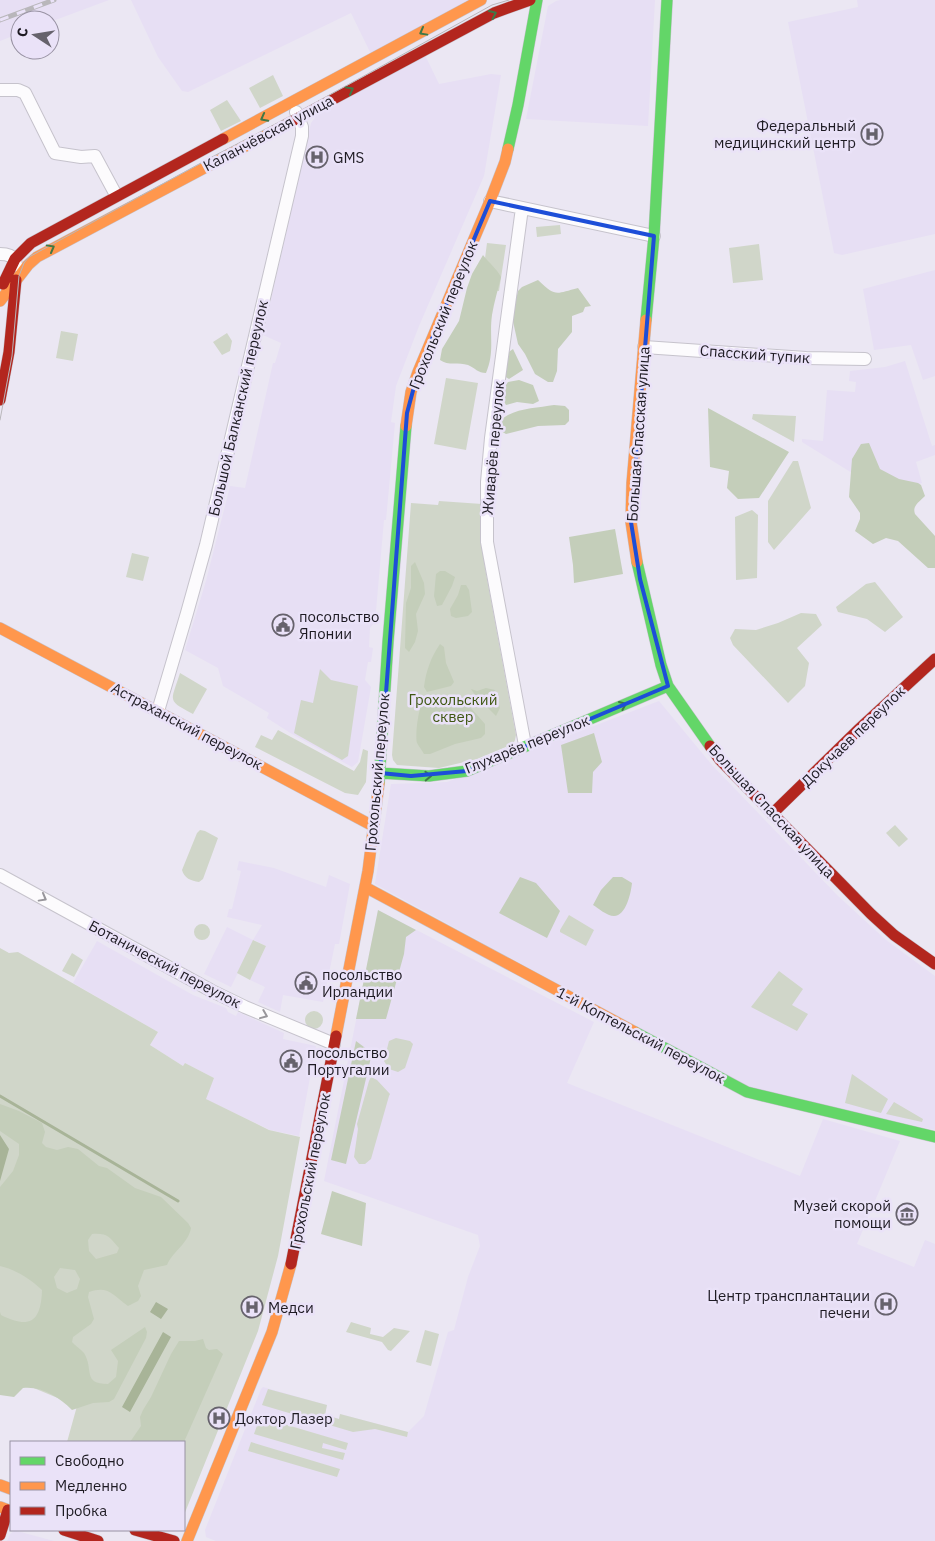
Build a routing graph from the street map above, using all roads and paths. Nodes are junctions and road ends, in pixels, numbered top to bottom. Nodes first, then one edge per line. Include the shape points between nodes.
1 (481, 0) edge
2 (530, 0) edge
3 (537, 0) edge
4 (667, 0) edge
5 (0, 90) edge
6 (291, 104) junction
7 (299, 118) junction
8 (116, 195) junction
9 (490, 201) junction
10 (522, 208) junction
11 (654, 236) junction
12 (0, 254) edge
13 (15, 259) junction
14 (16, 280) junction
15 (0, 291) edge
16 (0, 301) edge
17 (644, 347) junction
18 (865, 359) dead end
19 (0, 400) edge
20 (0, 628) edge
21 (935, 658) edge
22 (668, 686) junction
23 (158, 711) junction
24 (525, 745) junction
25 (380, 773) junction
26 (772, 814) junction
27 (373, 826) junction
28 (0, 875) edge
29 (365, 886) junction
30 (935, 964) edge
31 (334, 1044) junction
32 (935, 1137) edge
33 (6, 1509) edge
34 (67, 1531) edge
35 (138, 1531) edge
36 (0, 1535) edge
37 (98, 1541) edge
38 (174, 1541) edge
39 (187, 1541) edge

1 -> 6 street, Каланчёвская улица
7 -> 2 street, Каланчёвская улица via 494,13
3 - 9 street, Грохольский переулок via 505,162
4 - 11 street, Большая Спасская улица
5 - 8 street via 25,93 55,153 95,156
6 - 7 street, Большой Балканский переулок
6 -> 8 street, Каланчёвская улица
14 -> 7 street, Каланчёвская улица via 36,256
7 - 23 street, Большой Балканский переулок via 302,136 242,396 204,553
8 - 13 street, Каланчёвская улица via 31,243
9 - 10 street
9 - 25 street, Грохольский переулок via 418,372 407,413
10 - 11 street
10 - 24 street, Живарёв переулок via 491,438 486,512 487,542
11 - 17 street, Большая Спасская улица
12 - 13 street via 8,254
13 - 14 street
13 - 15 street, Каланчёвская улица
14 - 16 street, Каланчёвская улица
14 - 19 street via 9,352
17 - 18 street, Спасский тупик
17 - 22 street, Большая Спасская улица via 631,522 640,579
20 - 23 street, Астраханский переулок
21 - 26 street, Докучаев переулок
24 -> 22 street, Глухарёв переулок
22 - 26 street, Большая Спасская улица via 720,760
23 - 27 street, Астраханский переулок
25 -> 24 street, Глухарёв переулок via 450,774 475,768
25 - 27 street, Грохольский переулок
26 - 30 street, Большая Спасская улица via 871,914
27 - 29 street, Грохольский переулок
28 -> 31 street, Ботанический переулок via 212,991
29 - 31 street, Грохольский переулок
29 - 32 street, 1-й Коптельский переулок via 747,1092
31 - 39 street, Грохольский переулок via 297,1240 280,1309
33 - 36 street
34 - 37 street
35 - 38 street

